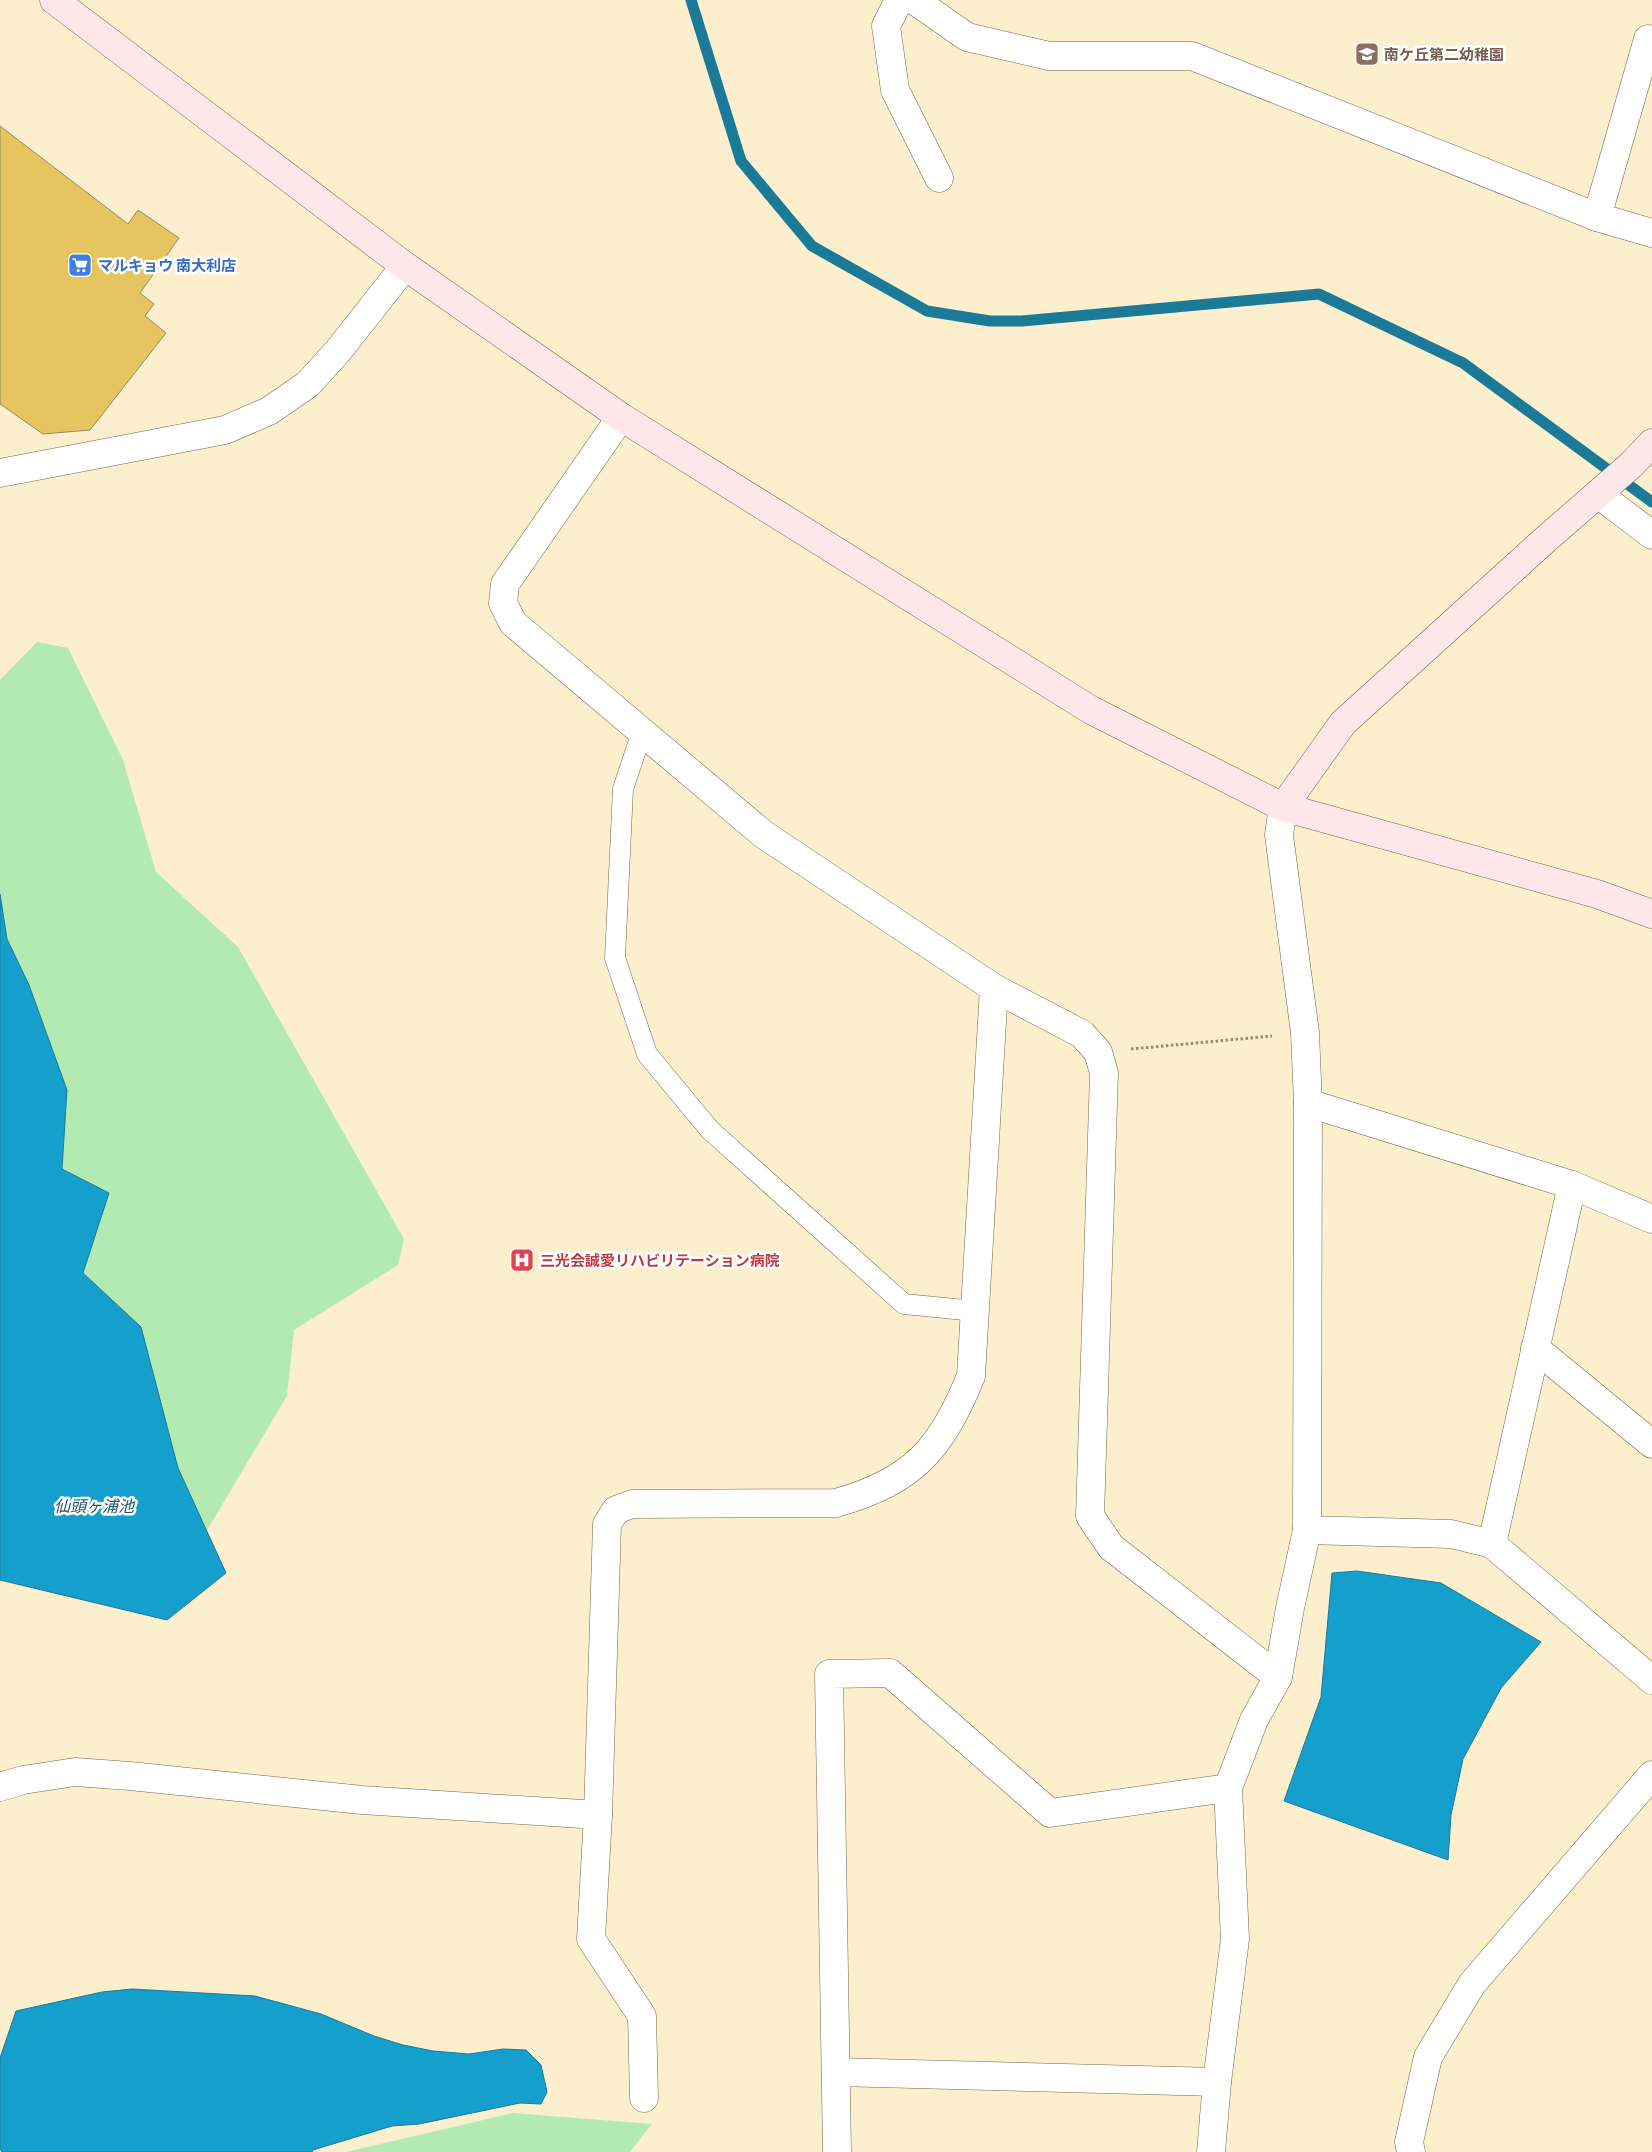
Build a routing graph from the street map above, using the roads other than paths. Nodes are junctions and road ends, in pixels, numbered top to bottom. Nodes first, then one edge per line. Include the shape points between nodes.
1 (54, 0) edge
2 (900, 0) edge
3 (914, 0) edge
4 (1652, 41) edge
5 (939, 178) dead end
6 (1597, 217) junction
7 (1652, 233) edge
8 (405, 266) junction
9 (621, 417) junction
10 (1648, 453) edge
11 (0, 473) edge
12 (1598, 494) junction
13 (1652, 535) edge
14 (642, 732) junction
15 (1283, 807) junction
16 (1652, 914) edge
17 (994, 988) junction
18 (1308, 1103) junction
19 (1572, 1185) junction
20 (1652, 1219) edge
21 (974, 1311) junction
22 (1535, 1348) junction
23 (1652, 1444) edge
24 (1307, 1530) junction
25 (1492, 1544) junction
26 (1278, 1677) junction
27 (1652, 1680) edge
28 (1652, 1775) edge
29 (0, 1787) edge
30 (1228, 1788) junction
31 (598, 1815) junction
32 (837, 2072) junction
33 (1217, 2082) junction
34 (644, 2098) dead end
35 (837, 2152) edge
36 (1211, 2152) edge
37 (1412, 2152) edge

1 - 8 street
2 - 5 street via 886,26 896,90
3 - 6 street via 968,37 1050,56 1192,56
4 - 6 street via 1648,39
6 - 7 street
8 - 9 street
8 - 11 street via 308,384 269,410 225,430
9 - 14 street via 505,584 504,603 513,623
9 - 15 street via 1091,710
10 - 12 street
12 - 13 street
12 - 15 street via 1343,723
14 - 17 street via 763,834
14 - 21 lane via 623,789 615,958 647,1054 710,1130 904,1304
15 - 16 street via 1597,894
15 - 18 street via 1279,835 1305,1033
17 - 21 street
17 - 26 street via 1082,1034 1098,1052 1104,1074 1090,1516 1110,1547
18 - 19 street
18 - 24 street
19 - 20 street
19 - 22 street
21 - 31 street via 971,1376 956,1414 935,1445 915,1466 890,1482 864,1495 836,1503 632,1504 616,1510 607,1524
22 - 23 street
22 - 25 street
24 - 25 street via 1451,1534
24 - 26 street
25 - 27 street
26 - 30 street via 1254,1720
28 - 37 street via 1472,1984 1428,2057 1409,2142
29 - 31 street via 75,1772 362,1800
30 - 32 street via 1050,1813 890,1673 830,1674
30 - 33 street via 1235,1939
31 - 34 street via 590,1939 642,2016
32 - 33 street
32 - 35 street
33 - 36 street

